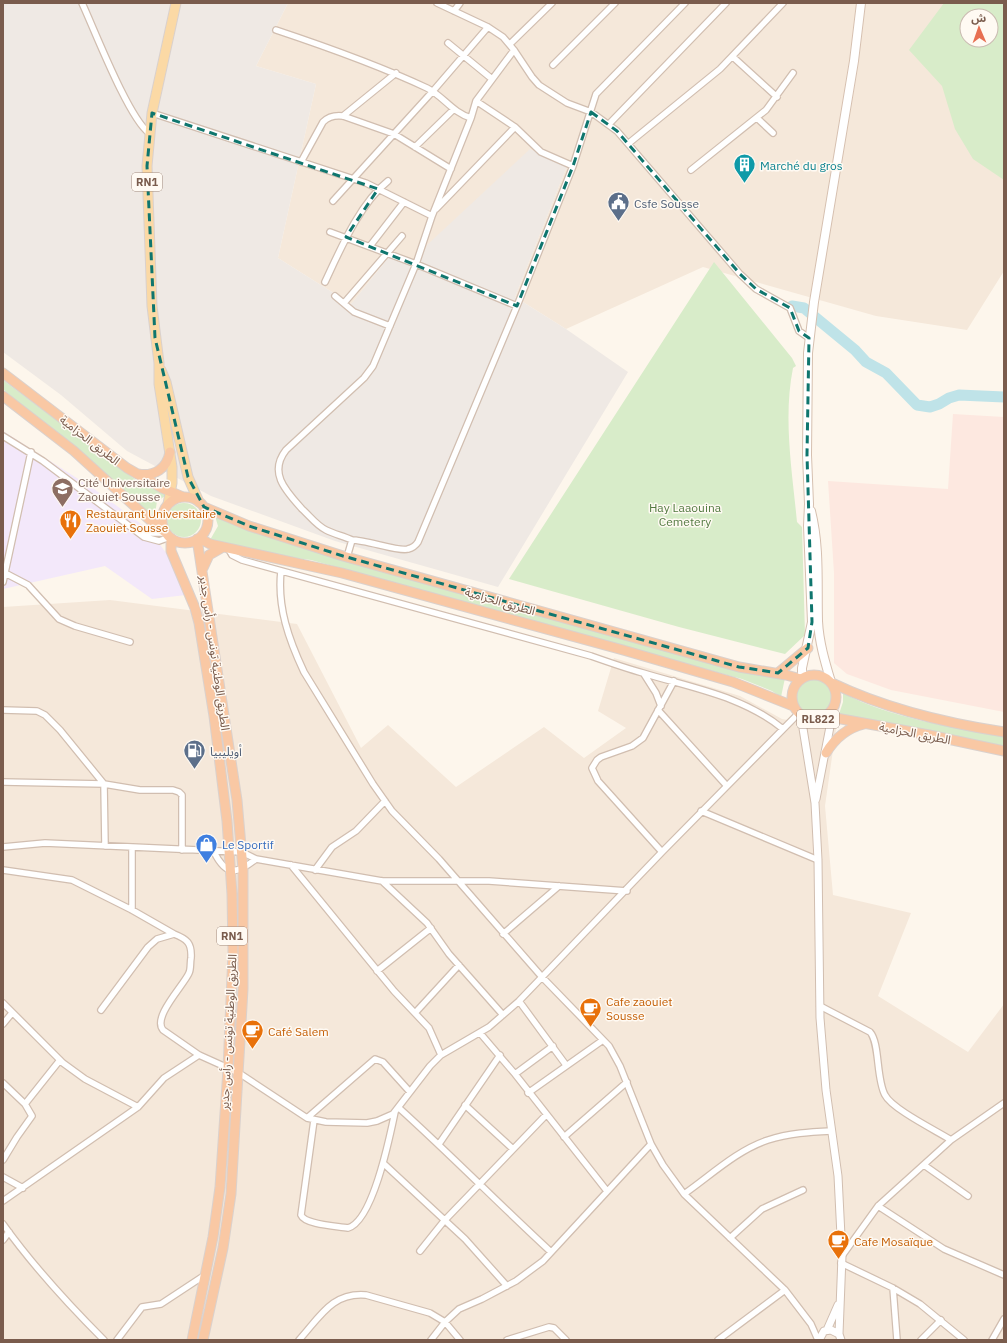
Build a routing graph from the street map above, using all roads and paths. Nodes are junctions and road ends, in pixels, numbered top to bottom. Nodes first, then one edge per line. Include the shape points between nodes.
1 (82, 3) edge
2 (176, 3) edge
3 (437, 3) edge
4 (460, 3) edge
5 (552, 3) edge
6 (615, 3) edge
7 (685, 3) edge
8 (726, 3) edge
9 (783, 3) edge
10 (861, 4) edge
11 (454, 11) junction
12 (488, 28) junction
13 (276, 30) dead end
14 (448, 43) dead end
15 (510, 44) junction
16 (514, 50) junction
17 (464, 56) junction
18 (733, 57) junction
19 (553, 65) dead end
20 (396, 73) junction
21 (793, 73) dead end
22 (492, 79) junction
23 (433, 91) junction
24 (777, 97) junction
25 (476, 101) junction
26 (454, 109) junction
27 (591, 112) junction
28 (152, 113) junction
29 (344, 116) junction
30 (472, 118) junction
31 (757, 118) junction
32 (609, 124) junction
33 (515, 126) junction
34 (149, 133) junction
35 (773, 133) dead end
36 (394, 134) junction
37 (629, 143) junction
38 (415, 148) junction
39 (301, 162) junction
40 (573, 166) junction
41 (451, 169) junction
42 (691, 170) dead end
43 (352, 178) junction
44 (388, 181) dead end
45 (378, 189) junction
46 (332, 201) dead end
47 (404, 202) junction
48 (432, 214) junction
49 (330, 232) dead end
50 (402, 236) dead end
51 (346, 237) junction
52 (370, 246) junction
53 (388, 253) junction
54 (416, 264) junction
55 (325, 282) dead end
56 (335, 296) dead end
57 (344, 303) junction
58 (517, 306) junction
59 (390, 326) junction
60 (809, 335) junction
61 (159, 363) junction
62 (3, 374) edge
63 (3, 396) edge
64 (3, 436) edge
65 (31, 452) junction
66 (170, 452) junction
67 (137, 474) junction
68 (171, 491) junction
69 (183, 497) junction
70 (168, 504) junction
71 (202, 504) junction
72 (809, 504) junction
73 (168, 535) junction
74 (198, 538) junction
75 (352, 540) junction
76 (226, 548) junction
77 (347, 557) junction
78 (203, 569) junction
79 (5, 570) edge
80 (281, 571) junction
81 (3, 582) edge
82 (130, 642) dead end
83 (808, 648) junction
84 (778, 673) junction
85 (644, 674) junction
86 (801, 679) junction
87 (674, 681) junction
88 (832, 683) junction
89 (793, 706) junction
90 (659, 708) junction
91 (3, 710) edge
92 (800, 715) junction
93 (829, 718) junction
94 (866, 723) junction
95 (783, 729) junction
96 (1004, 732) edge
97 (1004, 751) edge
98 (826, 752) junction
99 (3, 782) edge
100 (104, 784) junction
101 (727, 786) junction
102 (385, 801) junction
103 (815, 803) junction
104 (701, 811) junction
105 (105, 846) junction
106 (3, 847) edge
107 (132, 848) junction
108 (182, 850) junction
109 (214, 852) junction
110 (242, 852) junction
111 (662, 852) junction
112 (230, 853) junction
113 (256, 859) junction
114 (818, 860) junction
115 (291, 865) junction
116 (243, 869) junction
117 (3, 870) edge
118 (230, 870) junction
119 (315, 870) junction
120 (382, 881) junction
121 (458, 882) junction
122 (559, 886) junction
123 (627, 890) junction
124 (132, 910) junction
125 (431, 928) junction
126 (174, 934) junction
127 (503, 934) junction
128 (458, 965) junction
129 (377, 971) junction
130 (542, 978) junction
131 (519, 1001) junction
132 (3, 1003) edge
133 (820, 1006) junction
134 (101, 1010) dead end
135 (12, 1013) junction
136 (415, 1013) junction
137 (503, 1015) junction
138 (3, 1024) edge
139 (480, 1033) junction
140 (603, 1040) junction
141 (553, 1046) junction
142 (199, 1055) junction
143 (441, 1055) junction
144 (500, 1055) junction
145 (60, 1060) junction
146 (566, 1065) junction
147 (228, 1069) junction
148 (239, 1073) junction
149 (515, 1074) junction
150 (626, 1082) junction
151 (3, 1084) edge
152 (410, 1092) junction
153 (528, 1093) junction
154 (1004, 1103) edge
155 (25, 1104) junction
156 (465, 1106) junction
157 (138, 1107) junction
158 (397, 1110) junction
159 (546, 1115) junction
160 (307, 1118) junction
161 (314, 1120) junction
162 (832, 1130) junction
163 (564, 1136) junction
164 (951, 1140) junction
165 (439, 1144) junction
166 (651, 1144) junction
167 (513, 1149) junction
168 (3, 1160) edge
169 (383, 1163) junction
170 (924, 1165) junction
171 (3, 1177) edge
172 (481, 1183) junction
173 (23, 1188) junction
174 (803, 1190) dead end
175 (607, 1191) junction
176 (684, 1194) junction
177 (968, 1196) dead end
178 (3, 1201) edge
179 (878, 1206) junction
180 (444, 1221) junction
181 (3, 1224) edge
182 (9, 1232) junction
183 (730, 1238) junction
184 (3, 1240) edge
185 (420, 1251) dead end
186 (551, 1252) junction
187 (841, 1259) junction
188 (207, 1274) junction
189 (1004, 1275) edge
190 (507, 1286) junction
191 (893, 1288) junction
192 (785, 1290) junction
193 (840, 1302) junction
194 (1004, 1319) edge
195 (941, 1320) junction
196 (445, 1322) junction
197 (811, 1324) junction
198 (826, 1331) junction
199 (840, 1337) edge
200 (104, 1340) edge
201 (117, 1340) edge
202 (192, 1340) edge
203 (203, 1340) edge
204 (299, 1340) edge
205 (432, 1340) edge
206 (460, 1340) edge
207 (507, 1340) edge
208 (566, 1340) edge
209 (718, 1340) edge
210 (819, 1340) edge
211 (897, 1340) edge
212 (921, 1340) edge
213 (964, 1340) edge
214 (993, 1340) edge

1 - 34 street via 122,90 142,128
2 - 28 main road, RN1
3 - 11 street
4 - 11 street
5 - 15 street
6 - 19 street
7 - 27 street via 601,88 596,94
8 - 32 street
9 - 18 street
10 - 60 main road
11 - 12 street
12 - 15 street
12 - 17 street
13 - 20 street
14 - 17 street
15 - 16 street
16 - 22 street
16 - 27 street via 539,85 567,103
17 - 22 street
17 - 23 street
18 - 24 street
18 - 37 street
20 - 23 street
20 - 29 street
21 - 24 street
22 - 25 street
23 - 26 street
23 - 36 street
24 - 31 street
25 - 30 street
25 - 33 street
26 - 30 street
26 - 38 street
27 - 32 street
27 - 40 street
28 - 34 main road, RN1
28 - 39 street
29 - 36 street
29 - 39 street via 327,118
30 - 41 street
31 - 35 street
31 - 42 street
32 - 37 street
33 - 40 street via 541,152
33 - 48 street
34 - 61 main road, RN1 via 149,251
36 - 38 street
36 - 43 street
37 - 60 street via 740,274 756,289 790,308 799,331
38 - 41 street
39 - 43 street
40 - 58 street
41 - 48 street
43 - 45 street
43 - 46 street
44 - 45 street
45 - 47 street
45 - 51 street
47 - 48 street
47 - 52 street
48 - 54 street
49 - 51 street
50 - 53 street
51 - 52 street
51 - 55 street
52 - 53 street
53 - 54 street
53 - 57 street
54 - 58 street
54 - 59 street
56 - 57 street
57 - 59 street via 354,312
58 - 75 street via 418,542 402,550 371,541
59 - 75 street via 373,366 364,378 279,458 280,480 295,501 325,530
60 - 72 main road
61 - 66 main road, RN1 via 159,384
61 - 71 main road, RN1 via 166,382 188,477
62 - 67 highway, الطريق الحزامية
63 - 73 highway, الطريق الحزامية via 74,451
64 - 65 street
65 - 73 street via 139,533
65 - 79 street
66 - 67 highway via 167,462 159,471 148,475
66 - 68 main road, RN1
67 - 68 highway, الطريق الحزامية
68 - 69 highway, الطريق الحزامية
68 - 70 main road, RN1
69 - 70 highway
69 - 71 highway
70 - 73 highway, RN1 via 162,518
71 - 74 highway, RN1 via 207,513 207,527
71 - 77 highway, الطريق الحزامية via 249,526
72 - 83 main road via 812,622
72 - 88 main road via 815,525 818,560 819,633
73 - 74 highway via 181,542
73 - 112 highway, الطريق الوطنية تونس - رأس جدير / RN1 via 171,551 195,608 198,623 215,724
74 - 76 highway, الطريق الحزامية
74 - 78 highway, الطريق الوطنية تونس - رأس جدير / RN1
75 - 77 street
76 - 78 highway via 209,555
76 - 80 street via 236,558
76 - 89 highway, الطريق الحزامية via 342,573 623,650 733,682
77 - 84 highway, الطريق الحزامية via 739,667
78 - 110 highway, الطريق الوطنية تونس - رأس جدير / RN1 via 237,800
79 - 81 street
79 - 82 street via 28,585 59,618 75,626
80 - 85 street via 496,629
80 - 102 street via 281,606 301,667
83 - 84 highway
83 - 86 main road
84 - 86 highway, الطريق الحزامية
85 - 87 street
85 - 90 street via 656,693
86 - 88 highway, الطريق الحزامية via 816,675
86 - 89 highway, RL822 via 791,694
87 - 90 street
87 - 95 street via 743,704
88 - 93 highway, RL822 via 836,695
88 - 96 highway, الطريق الحزامية via 887,706
89 - 92 highway, RL822
90 - 101 street
90 - 111 street via 643,738 632,746 600,757 592,768 598,781
91 - 100 street via 37,712 45,715
92 - 93 highway, الطريق الحزامية / RL822 via 813,720
92 - 95 street
92 - 103 street, RL822
93 - 94 highway, الطريق الحزامية
93 - 98 street, RL822
94 - 97 highway, الطريق الحزامية
94 - 98 highway via 843,733
95 - 101 street
98 - 103 street, RL822
99 - 100 street
100 - 105 street
100 - 108 street via 140,790 173,790 181,793
101 - 104 street
102 - 119 street via 356,831 332,847
102 - 121 street
103 - 114 street, RL822
104 - 111 street
104 - 114 street
105 - 106 street via 46,843
105 - 107 street
107 - 108 street
107 - 124 street
108 - 109 street
109 - 112 street
109 - 118 street via 225,868
110 - 112 street
110 - 113 street
110 - 116 highway, الطريق الوطنية تونس - رأس جدير / RN1
111 - 123 street
112 - 118 highway, الطريق الوطنية تونس - رأس جدير / RN1
113 - 115 street
113 - 116 street
114 - 133 street, RL822
115 - 119 street
115 - 129 street
116 - 118 street
116 - 148 highway, الطريق الوطنية تونس - رأس جدير / RN1 via 243,989
117 - 124 street via 72,880
118 - 147 highway, الطريق الوطنية تونس - رأس جدير / RN1 via 232,953
119 - 120 street
120 - 121 street
120 - 125 street
121 - 122 street via 489,881
121 - 127 street
122 - 123 street
122 - 127 street
123 - 130 street
124 - 126 street
125 - 128 street
125 - 129 street
126 - 134 street via 157,939 148,947
126 - 142 street via 186,940 191,946 190,971 173,994 161,1025 163,1030
127 - 130 street
128 - 136 street
128 - 137 street
129 - 136 street
130 - 131 street
130 - 140 street
131 - 137 street
131 - 141 street
132 - 135 street
133 - 162 street, RL822
133 - 164 street via 870,1032 874,1041 879,1080 887,1099
135 - 138 street
135 - 145 street
136 - 143 street via 429,1028
137 - 139 street
139 - 143 street
139 - 144 street
140 - 146 street
140 - 150 street via 614,1054
141 - 146 street
141 - 149 street
142 - 147 street
142 - 157 street via 164,1078
143 - 152 street
144 - 149 street
144 - 156 street
145 - 155 street
145 - 157 street via 85,1079
146 - 153 street
147 - 148 street
147 - 188 highway, الطريق الوطنية تونس - رأس جدير / RN1 via 220,1187
148 - 160 street
148 - 203 highway, الطريق الوطنية تونس - رأس جدير / RN1 via 231,1194
149 - 153 street
150 - 163 street
150 - 166 street
151 - 155 street
152 - 158 street
152 - 160 street via 383,1062 376,1059
153 - 159 street
154 - 164 street
155 - 168 street via 32,1116
156 - 165 street
156 - 167 street
157 - 173 street
158 - 161 street via 377,1121 367,1123
158 - 165 street
158 - 169 street
159 - 163 street
159 - 167 street
160 - 161 street
161 - 169 street via 300,1211 305,1220 353,1227 372,1195
162 - 176 street via 799,1133 759,1144 734,1158
162 - 187 street, RL822 via 838,1176
163 - 175 street
164 - 170 street
165 - 172 street
166 - 175 street
166 - 176 street
167 - 172 street
169 - 180 street
170 - 177 street
170 - 179 street
171 - 173 street
172 - 180 street
172 - 186 street
173 - 178 street
174 - 183 street via 762,1209
175 - 186 street
176 - 183 street
179 - 187 street
179 - 189 street via 944,1249
180 - 185 street
180 - 190 street via 465,1239
181 - 182 street
182 - 184 street
182 - 200 street via 56,1291
183 - 192 street
186 - 190 street via 526,1274
187 - 191 street
187 - 193 street, RL822
188 - 201 street via 161,1304 142,1307
188 - 202 highway, الطريق الوطنية تونس - رأس جدير / RN1
190 - 196 street via 459,1309
191 - 195 street
191 - 211 street
192 - 197 street
192 - 209 street
193 - 198 street, RL822
193 - 199 street, RL822
194 - 214 street
195 - 212 street
195 - 213 street
196 - 204 street via 422,1310 366,1295 347,1295 330,1304
196 - 205 street
196 - 206 street
197 - 198 street
197 - 210 street
198 - 199 street, RL822 via 831,1330
198 - 210 street, RL822
207 - 208 street via 549,1327 554,1328

